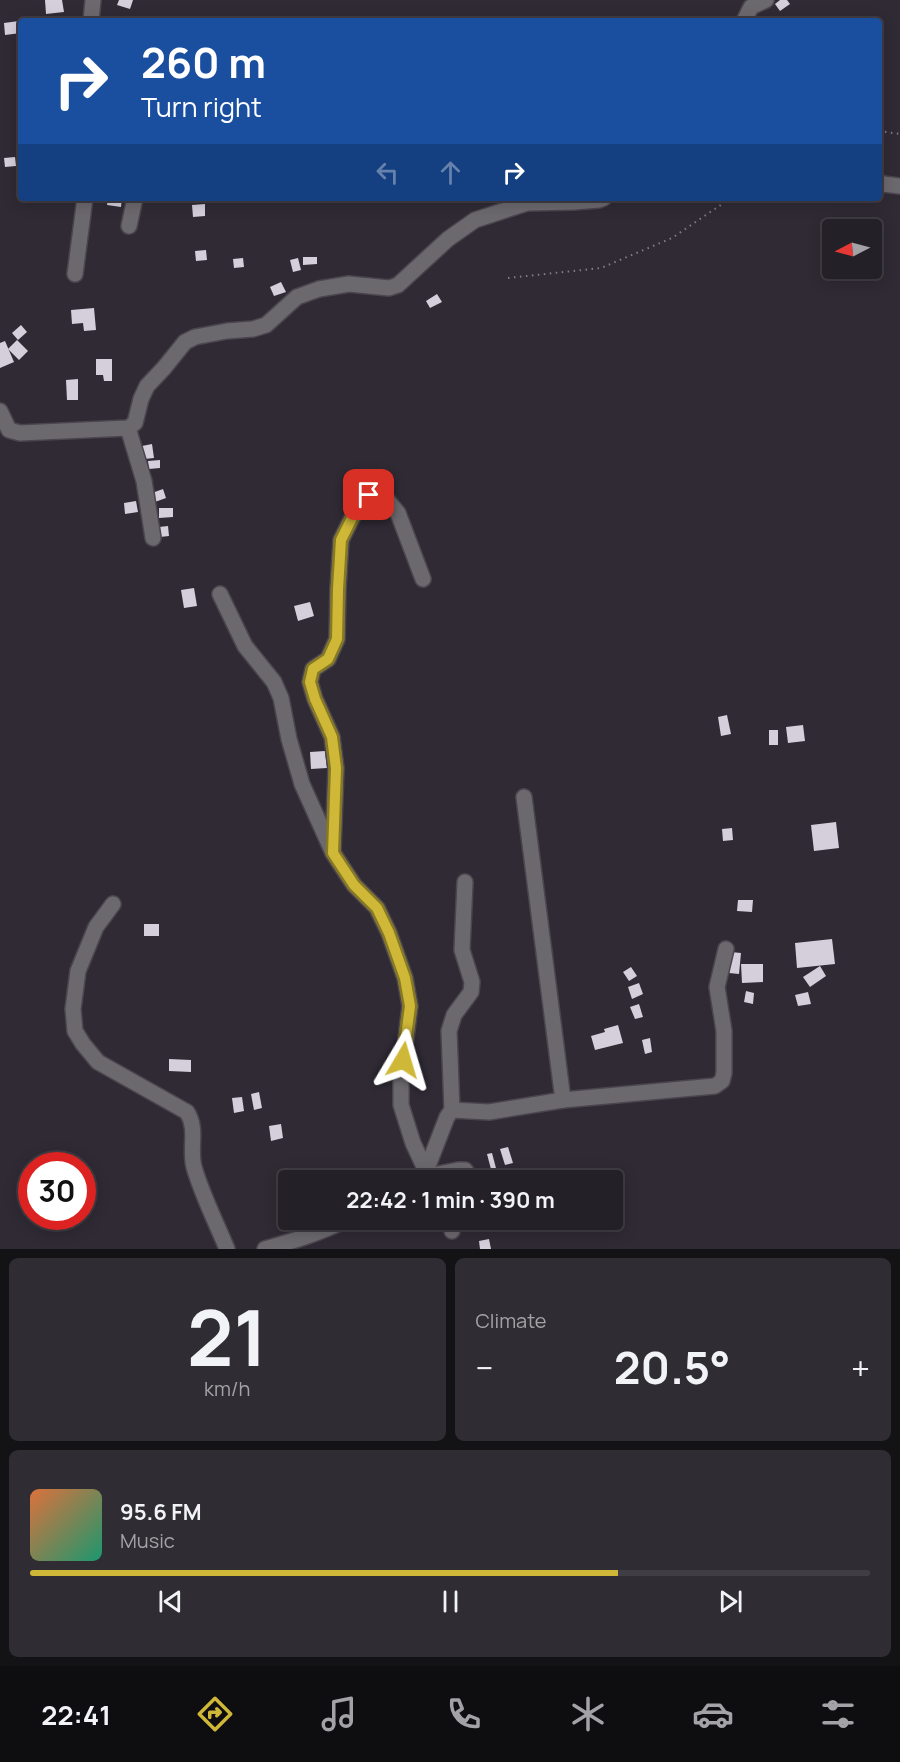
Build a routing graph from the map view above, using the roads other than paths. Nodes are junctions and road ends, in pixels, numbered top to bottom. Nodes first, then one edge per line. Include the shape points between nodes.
1 (93, 0) edge
2 (766, 0) edge
3 (91, 18) edge
4 (746, 18) edge
5 (882, 184) edge
6 (900, 186) edge
7 (85, 201) edge
8 (134, 201) edge
9 (586, 201) edge
10 (129, 226) dead end
11 (75, 274) dead end
12 (0, 411) edge
13 (128, 428) junction
14 (153, 537) dead end
15 (423, 579) dead end
16 (220, 594) dead end
17 (524, 797) dead end
18 (333, 853) junction
19 (465, 882) dead end
20 (112, 903) dead end
21 (726, 950) dead end
22 (563, 1100) junction
23 (452, 1110) junction
24 (419, 1170) edge
25 (423, 1170) edge
26 (324, 1230) edge
27 (227, 1249) edge
28 (265, 1249) edge

1 - 3 street
2 - 4 street via 751,7
5 - 6 street
7 - 11 street
8 - 10 street
9 - 13 street via 527,203 485,216 448,239 398,285 389,288 349,284 319,289 297,297 266,325 195,337 185,342 147,386 135,423
12 - 13 street via 9,430 20,433
13 - 14 street via 144,481
15 - 18 street via 398,513 388,501 375,495 366,497 341,540 337,639 328,659 313,669 310,682 334,747
16 - 18 street via 245,646 274,682 281,698 302,784
17 - 22 street
18 - 24 street via 354,885 377,908 405,978 410,1006 401,1105
19 - 23 street via 462,950 472,982 471,992 453,1015 449,1032
20 - 27 street via 96,927 78,971 73,1009 75,1031 98,1062 187,1112 193,1128 193,1164
21 - 22 street via 717,987 724,1031 722,1081 715,1086
22 - 23 street via 489,1112
23 - 25 street
26 - 28 street

